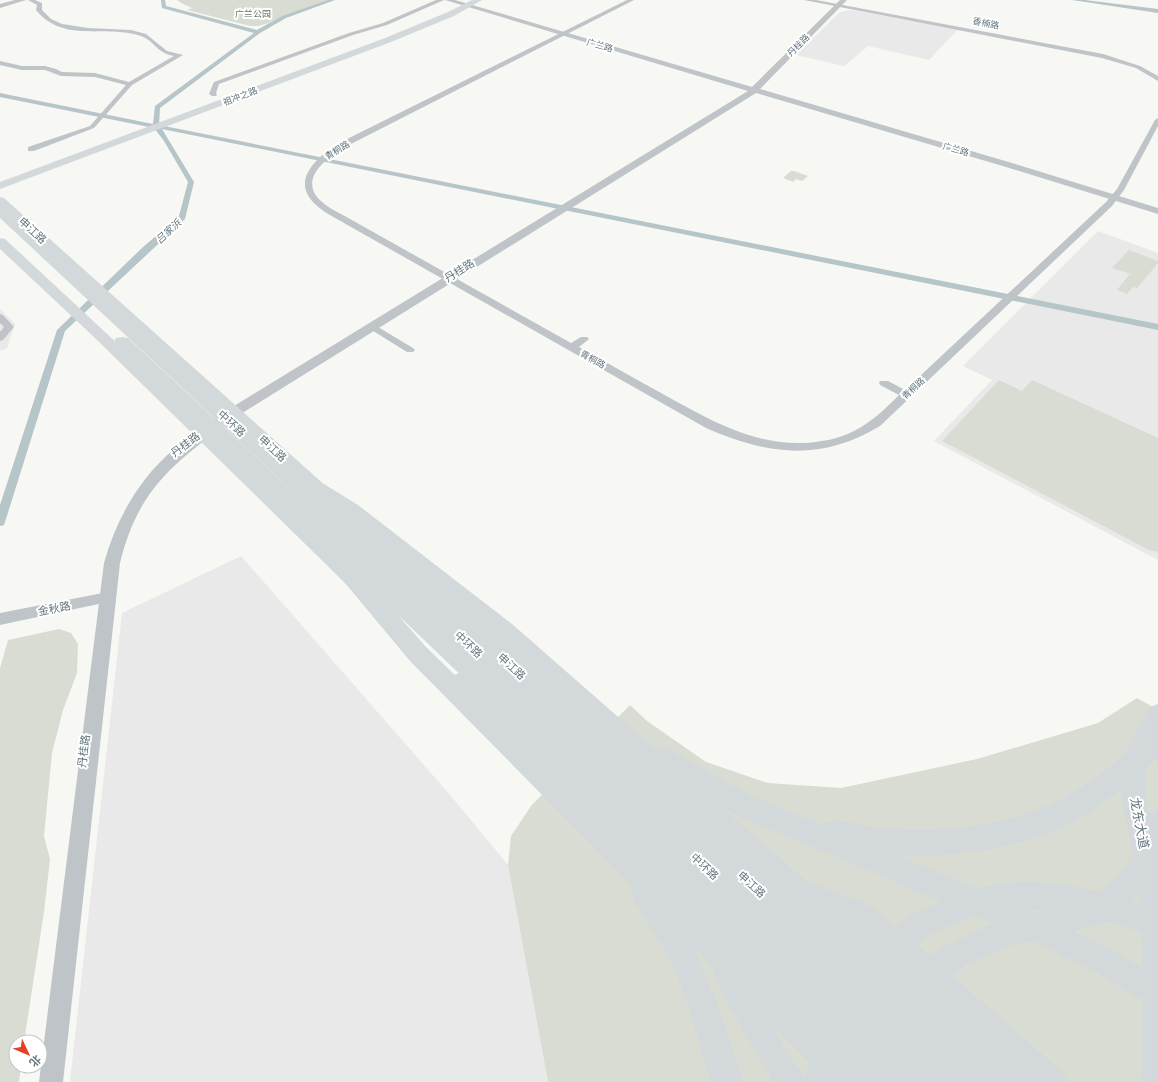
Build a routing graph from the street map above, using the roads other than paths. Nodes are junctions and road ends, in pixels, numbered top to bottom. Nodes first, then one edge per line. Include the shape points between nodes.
1 (23, 0) edge
2 (31, 0) edge
3 (440, 0) edge
4 (478, 0) edge
5 (631, 0) edge
6 (807, 0) edge
7 (844, 0) edge
8 (459, 2) edge
9 (0, 6) edge
10 (838, 6) junction
11 (564, 34) junction
12 (0, 63) edge
13 (1158, 79) edge
14 (130, 84) junction
15 (753, 89) junction
16 (214, 95) dead end
17 (1158, 120) edge
18 (121, 138) junction
19 (31, 149) dead end
20 (0, 182) edge
21 (0, 186) edge
22 (1115, 196) junction
23 (0, 201) edge
24 (0, 211) edge
25 (1158, 211) edge
26 (0, 228) edge
27 (0, 242) edge
28 (449, 278) junction
29 (0, 317) edge
30 (373, 327) junction
31 (0, 338) edge
32 (584, 339) dead end
33 (572, 347) junction
34 (410, 350) dead end
35 (887, 380) dead end
36 (910, 392) junction
37 (232, 415) junction
38 (202, 433) junction
39 (279, 466) junction
40 (290, 501) junction
41 (104, 602) junction
42 (0, 619) edge
43 (15, 620) junction
44 (0, 627) edge
45 (1158, 714) edge
46 (611, 724) junction
47 (1158, 741) edge
48 (781, 822) junction
49 (1158, 822) edge
50 (697, 835) junction
51 (606, 842) junction
52 (698, 909) junction
53 (1158, 926) edge
54 (1158, 994) edge
55 (42, 1082) edge
56 (51, 1082) edge
57 (727, 1082) edge
58 (792, 1082) edge
59 (821, 1082) edge
60 (851, 1082) edge
61 (860, 1082) edge
62 (878, 1082) edge
63 (909, 1082) edge
64 (934, 1082) edge
65 (973, 1082) edge
66 (1013, 1082) edge
67 (1053, 1082) edge
68 (1157, 1082) edge

1 - 9 street
2 - 14 street via 40,4 39,10 44,17 55,23 93,31 143,35 155,41 165,52 180,55
3 - 16 street via 385,24 356,32 345,40 216,83 212,94
4 - 8 main road, 祖冲之路
5 - 11 street
6 - 10 street, 香楠路
7 - 10 street, 丹桂路
8 - 11 street, 广兰路
8 - 18 main road, 祖冲之路 via 395,37
10 - 13 street, 香楠路 via 1093,54 1130,64
10 - 15 street, 丹桂路
11 - 15 street, 广兰路
11 - 28 street, 青桐路 via 329,153 317,164 310,177 309,185 314,198 320,204
12 - 14 street via 22,68 45,68 61,74 95,75
14 - 19 street via 92,126
15 - 22 street, 广兰路
15 - 28 street, 丹桂路 via 751,93
17 - 22 street
18 - 20 main road, 祖冲之路
18 - 21 main road, 祖冲之路
22 - 25 street, 广兰路
22 - 36 street, 青桐路
23 - 37 main road, 申江路 via 132,320
24 - 37 highway, 中环路
26 - 40 highway, 中环路
27 - 38 main road
28 - 30 street, 丹桂路
28 - 33 street, 青桐路
28 - 37 street, 丹桂路
29 - 31 street via 9,327
30 - 34 street
30 - 37 street, 丹桂路
32 - 33 street
33 - 36 street, 青桐路 via 720,430 737,438 768,445 817,446 858,435
35 - 36 street
37 - 38 street, 丹桂路
37 - 39 highway, 中环路
37 - 50 main road, 申江路
38 - 41 street, 丹桂路 via 170,455 132,499 109,549
38 - 52 main road
39 - 46 highway via 351,510 504,631
39 - 64 highway, 中环路
40 - 51 highway via 418,654
40 - 63 highway, 中环路
41 - 43 street, 金秋路
41 - 55 street, 丹桂路
41 - 56 street, 丹桂路
42 - 43 street, 金秋路
43 - 44 street, 金秋路
45 - 68 main road, 龙东大道 via 1133,760 1134,802 1152,880 1157,965
46 - 48 highway via 703,783
46 - 66 highway
47 - 48 highway via 1124,772 1076,806 1037,825 996,834 957,841 899,843 855,838
48 - 54 highway via 1010,916 1106,962
49 - 61 highway via 1132,881 1114,898 1091,913 1066,921 1002,933 955,956 916,984 880,1029
50 - 65 main road, 申江路
50 - 67 main road via 735,864 771,881 864,916
51 - 57 highway via 652,902 683,954 712,1028
51 - 60 highway
52 - 58 main road via 737,992 781,1069
52 - 62 main road
53 - 59 highway via 1122,911 1068,899 1024,895 973,902 946,913 918,926 887,952 857,988 827,1050

